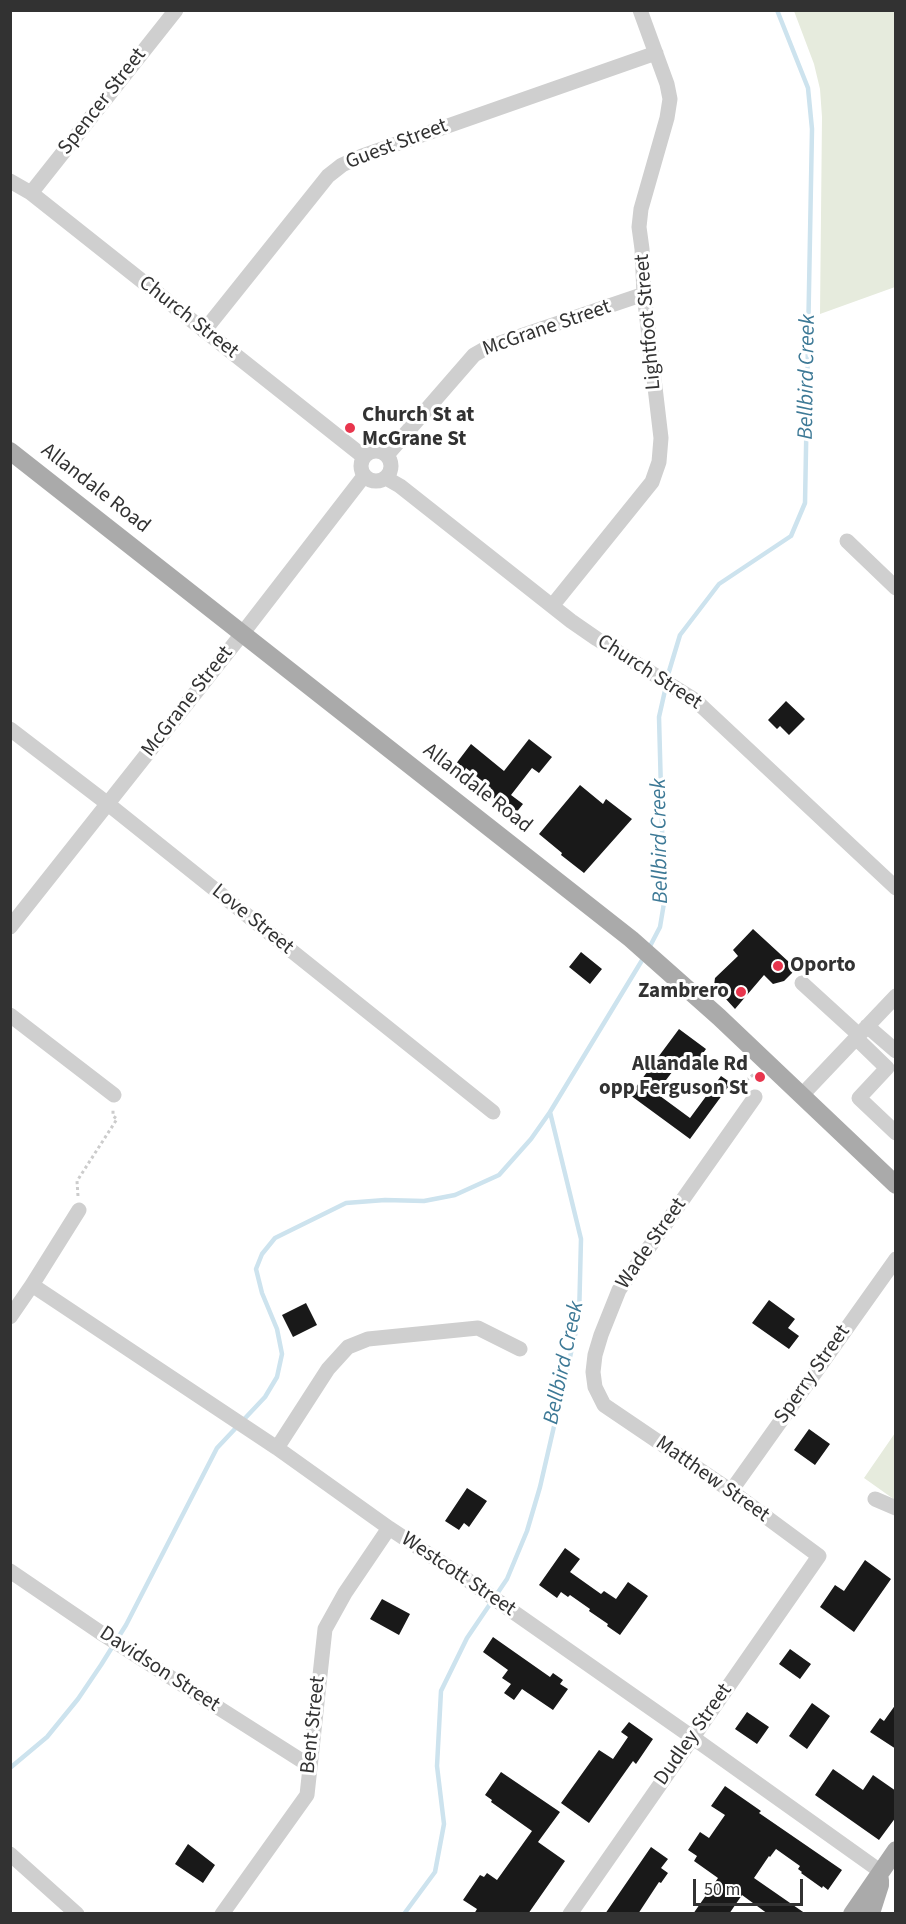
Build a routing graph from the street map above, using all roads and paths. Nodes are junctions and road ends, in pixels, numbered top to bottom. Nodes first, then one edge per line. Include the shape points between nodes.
1 (176, 10) edge
2 (640, 10) edge
3 (656, 53) junction
4 (10, 181) edge
5 (31, 193) junction
6 (644, 294) junction
7 (204, 331) junction
8 (10, 451) edge
9 (387, 455) junction
10 (364, 457) junction
11 (364, 476) junction
12 (386, 478) junction
13 (847, 541) dead end
14 (896, 588) edge
15 (552, 606) junction
16 (242, 634) junction
17 (10, 729) edge
18 (108, 804) junction
19 (896, 888) edge
20 (10, 927) edge
21 (802, 984) dead end
22 (896, 996) edge
23 (10, 1015) edge
24 (861, 1033) junction
25 (896, 1051) edge
26 (891, 1063) edge
27 (114, 1095) joint
28 (802, 1095) junction
29 (755, 1097) dead end
30 (493, 1112) dead end
31 (896, 1133) edge
32 (896, 1185) edge
33 (79, 1210) joint
34 (896, 1259) edge
35 (32, 1285) junction
36 (10, 1317) edge
37 (520, 1349) dead end
38 (604, 1405) joint
39 (277, 1448) junction
40 (731, 1491) junction
41 (875, 1499) dead end
42 (896, 1508) edge
43 (389, 1528) junction
44 (819, 1556) joint
45 (10, 1571) edge
46 (692, 1737) junction
47 (310, 1766) junction
48 (896, 1850) edge
49 (10, 1854) edge
50 (890, 1871) edge
51 (870, 1912) edge
52 (77, 1914) edge
53 (222, 1914) edge
54 (570, 1914) edge
55 (852, 1914) edge

1 - 5 street, Spencer Street
2 - 3 street, Lightfoot Street
3 - 6 street, Lightfoot Street via 670,99 639,227
3 - 7 street, Guest Street via 342,165 327,176
4 - 5 street, Church Street
5 - 7 street, Church Street
6 - 9 street, McGrane Street via 474,355
6 - 15 street, Lightfoot Street via 661,438 659,462 652,482
7 - 10 street, Church Street
8 - 16 main road, Allandale Road
9 - 10 street via 375,451
9 - 12 street via 392,465
10 - 11 street
11 - 12 street via 375,481
11 - 16 street, McGrane Street
12 - 15 street, Church Street
13 - 14 street
15 - 19 street, Church Street via 711,714
16 - 18 street, McGrane Street
16 - 28 main road, Allandale Road via 631,939
17 - 18 street, Love Street
18 - 20 street, McGrane Street
18 - 30 street, Love Street
21 - 24 street
22 - 24 street
23 - 27 street
24 - 25 street
24 - 26 street
24 - 28 street
26 - 31 street via 859,1098
27 - 33 path via 113,1116 117,1119 77,1180
28 - 32 main road, Allandale Road
29 - 38 street, Wade Street via 619,1290 594,1364 596,1387
33 - 35 street
34 - 40 street, Sperry Street
35 - 36 street
35 - 39 street, Westcott Street
37 - 39 street via 478,1328 368,1339 348,1347 328,1369
38 - 40 street, Matthew Street
39 - 43 street, Westcott Street
40 - 44 street, Matthew Street
41 - 42 street
43 - 46 street, Westcott Street
43 - 47 street, Bent Street via 325,1629
44 - 46 street, Dudley Street
45 - 47 street, Davidson Street
46 - 50 street, Westcott Street
46 - 54 street, Dudley Street
47 - 53 street, Bent Street via 307,1795
48 - 50 main road
49 - 52 street
50 - 51 main road
50 - 55 main road

